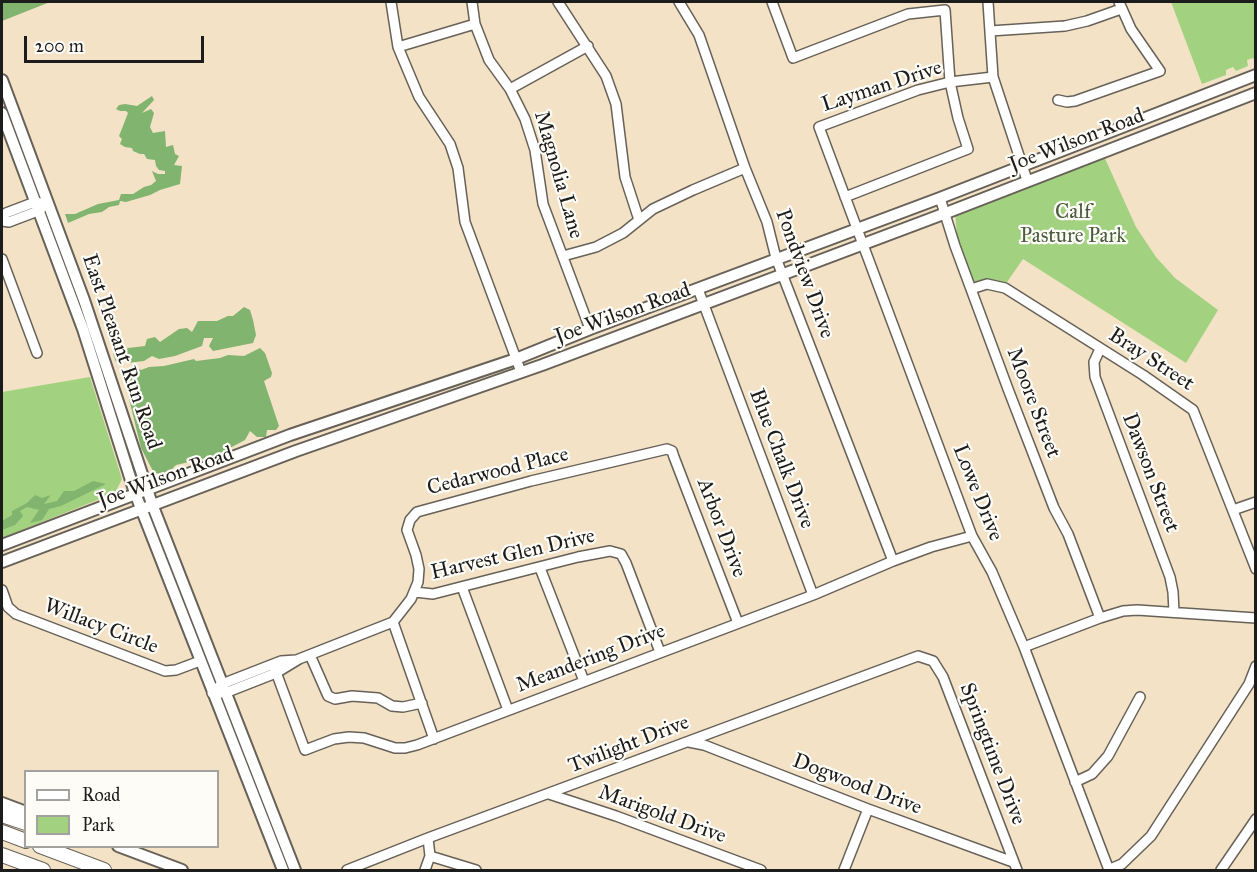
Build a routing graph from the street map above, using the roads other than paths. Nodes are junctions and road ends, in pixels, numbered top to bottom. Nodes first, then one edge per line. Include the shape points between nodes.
1 (391, 2) edge
2 (472, 2) edge
3 (558, 2) edge
4 (679, 2) edge
5 (772, 2) edge
6 (988, 2) edge
7 (1120, 5) edge
8 (475, 24) junction
9 (990, 31) junction
10 (588, 46) junction
11 (398, 47) junction
12 (1256, 75) edge
13 (993, 77) junction
14 (2, 80) edge
15 (950, 82) junction
16 (510, 89) junction
17 (1256, 93) edge
18 (1058, 100) dead end
19 (2, 113) edge
20 (819, 127) joint
21 (1022, 165) junction
22 (745, 168) junction
23 (1027, 180) junction
24 (845, 197) junction
25 (940, 198) junction
26 (47, 204) junction
27 (37, 207) junction
28 (946, 213) junction
29 (639, 219) junction
30 (2, 220) edge
31 (858, 229) junction
32 (864, 244) junction
33 (563, 256) junction
34 (776, 258) junction
35 (2, 259) edge
36 (782, 274) junction
37 (698, 289) junction
38 (971, 289) junction
39 (704, 304) junction
40 (590, 328) junction
41 (1101, 349) junction
42 (37, 353) dead end
43 (516, 359) junction
44 (521, 372) junction
45 (667, 449) joint
46 (147, 489) junction
47 (135, 493) junction
48 (1256, 502) edge
49 (147, 506) junction
50 (1233, 510) junction
51 (972, 536) junction
52 (2, 545) edge
53 (893, 561) junction
54 (2, 562) edge
55 (540, 568) junction
56 (1256, 568) edge
57 (462, 587) junction
58 (2, 590) edge
59 (415, 591) junction
60 (813, 595) junction
61 (1174, 612) junction
62 (1100, 618) junction
63 (1256, 618) edge
64 (393, 621) junction
65 (738, 623) junction
66 (1024, 647) junction
67 (660, 652) junction
68 (310, 655) junction
69 (925, 657) joint
70 (200, 661) junction
71 (1256, 666) edge
72 (275, 668) junction
73 (584, 681) junction
74 (224, 688) junction
75 (212, 693) junction
76 (1140, 697) dead end
77 (422, 703) junction
78 (508, 710) junction
79 (434, 739) junction
80 (688, 742) junction
81 (1075, 782) junction
82 (549, 794) junction
83 (2, 803) edge
84 (868, 809) junction
85 (24, 811) edge
86 (2, 815) edge
87 (1256, 819) edge
88 (24, 822) edge
89 (2, 832) edge
90 (428, 838) junction
91 (24, 840) edge
92 (45, 848) edge
93 (123, 848) edge
94 (2, 855) edge
95 (430, 856) junction
96 (1015, 866) edge
97 (43, 870) edge
98 (104, 870) edge
99 (182, 870) edge
100 (281, 870) edge
101 (295, 870) edge
102 (347, 870) edge
103 (425, 870) edge
104 (476, 870) edge
105 (761, 870) edge
106 (844, 870) edge
107 (1108, 870) edge
108 (1221, 870) edge

1 - 11 street
2 - 8 street, Magnolia Lane
3 - 10 street
4 - 22 street, Pondview Drive via 699,35
5 - 15 street via 793,58 908,14 945,10
6 - 9 street
7 - 9 street via 1065,26
7 - 18 street via 1131,29 1160,71 1075,101
8 - 11 street
8 - 16 street, Magnolia Lane via 489,60
9 - 13 street
10 - 16 street
10 - 29 street via 606,76 616,104 625,177
11 - 43 street via 419,97 450,144 458,168 465,222
12 - 21 main road, Joe Wilson Road
13 - 15 street, Layman Drive
13 - 21 street
14 - 26 main road, East Pleasant Run Road
15 - 20 street, Layman Drive via 881,102
15 - 24 street via 968,149
16 - 33 street, Magnolia Lane via 535,150 543,204
17 - 23 main road, Joe Wilson Road
19 - 27 main road, East Pleasant Run Road
20 - 24 street, Lowe Drive
21 - 23 street
21 - 25 main road, Joe Wilson Road
22 - 29 street
22 - 34 street, Pondview Drive via 767,222
23 - 28 main road, Joe Wilson Road
24 - 31 street, Lowe Drive
25 - 28 street, Moore Street
25 - 31 main road, Joe Wilson Road
26 - 27 street
26 - 46 main road, East Pleasant Run Road via 84,300
27 - 30 street via 6,213
27 - 47 main road, East Pleasant Run Road via 86,340
28 - 32 main road, Joe Wilson Road
28 - 38 street, Moore Street
29 - 33 street via 596,247
31 - 32 street, Lowe Drive
31 - 34 main road, Joe Wilson Road
32 - 36 main road, Joe Wilson Road
32 - 51 street, Lowe Drive
33 - 40 street, Magnolia Lane
34 - 36 street, Pondview Drive
34 - 37 main road, Joe Wilson Road
35 - 42 street
36 - 39 main road, Joe Wilson Road
36 - 53 street, Pondview Drive
37 - 39 street, Blue Chalk Drive
37 - 40 main road, Joe Wilson Road
38 - 41 street, Bray Street via 987,284 1005,288
38 - 62 street, Moore Street
39 - 44 main road, Joe Wilson Road
39 - 60 street, Blue Chalk Drive
40 - 43 main road, Joe Wilson Road
41 - 50 street, Bray Street via 1193,410
41 - 61 street, Dawson Street via 1094,362 1095,377 1170,577
43 - 44 street
43 - 46 main road, Joe Wilson Road via 290,435
44 - 49 main road, Joe Wilson Road
45 - 59 street, Cedarwood Place via 417,512 407,530 419,569
45 - 65 street, Arbor Drive via 672,451
46 - 47 main road, Joe Wilson Road
46 - 49 main road, East Pleasant Run Road
47 - 49 main road, East Pleasant Run Road
47 - 52 main road, Joe Wilson Road
48 - 50 street
49 - 54 main road, Joe Wilson Road
49 - 70 main road, East Pleasant Run Road
49 - 74 main road, East Pleasant Run Road
50 - 56 street, Bray Street
51 - 53 street, Meandering Drive
51 - 66 street, Lowe Drive
53 - 60 street, Meandering Drive
55 - 57 street, Harvest Glen Drive
55 - 67 street, Harvest Glen Drive via 610,551 621,555
55 - 73 street
57 - 59 street, Harvest Glen Drive via 433,594
57 - 78 street
58 - 70 street, Willacy Circle via 8,607 16,614 165,671
59 - 64 street
60 - 65 street, Meandering Drive
61 - 62 street via 1123,611
61 - 63 street
62 - 66 street
64 - 68 street
64 - 77 street
65 - 67 street, Meandering Drive
66 - 81 street, Lowe Drive
67 - 73 street, Meandering Drive
68 - 72 street
68 - 77 street via 328,696 378,698 403,707
69 - 80 street, Twilight Drive via 912,657
69 - 96 street, Springtime Drive via 938,666 943,677
70 - 75 main road, East Pleasant Run Road
71 - 107 street via 1249,684 1151,836 1122,864
72 - 74 street
72 - 79 street, Meandering Drive via 305,750 349,737 394,748
73 - 78 street, Meandering Drive
74 - 75 street
74 - 101 main road, East Pleasant Run Road
75 - 100 main road, East Pleasant Run Road
76 - 81 street via 1108,756 1092,774
77 - 79 street
78 - 79 street, Meandering Drive
80 - 82 street, Twilight Drive
80 - 84 street, Dogwood Drive
81 - 107 street, Lowe Drive
82 - 90 street, Twilight Drive
82 - 105 street, Marigold Drive
83 - 85 main road
84 - 96 street, Dogwood Drive
84 - 106 street
86 - 88 highway
87 - 108 street
89 - 91 highway
90 - 95 street
90 - 102 street, Twilight Drive
92 - 98 highway
93 - 99 main road
94 - 97 highway
95 - 103 street
95 - 104 street

